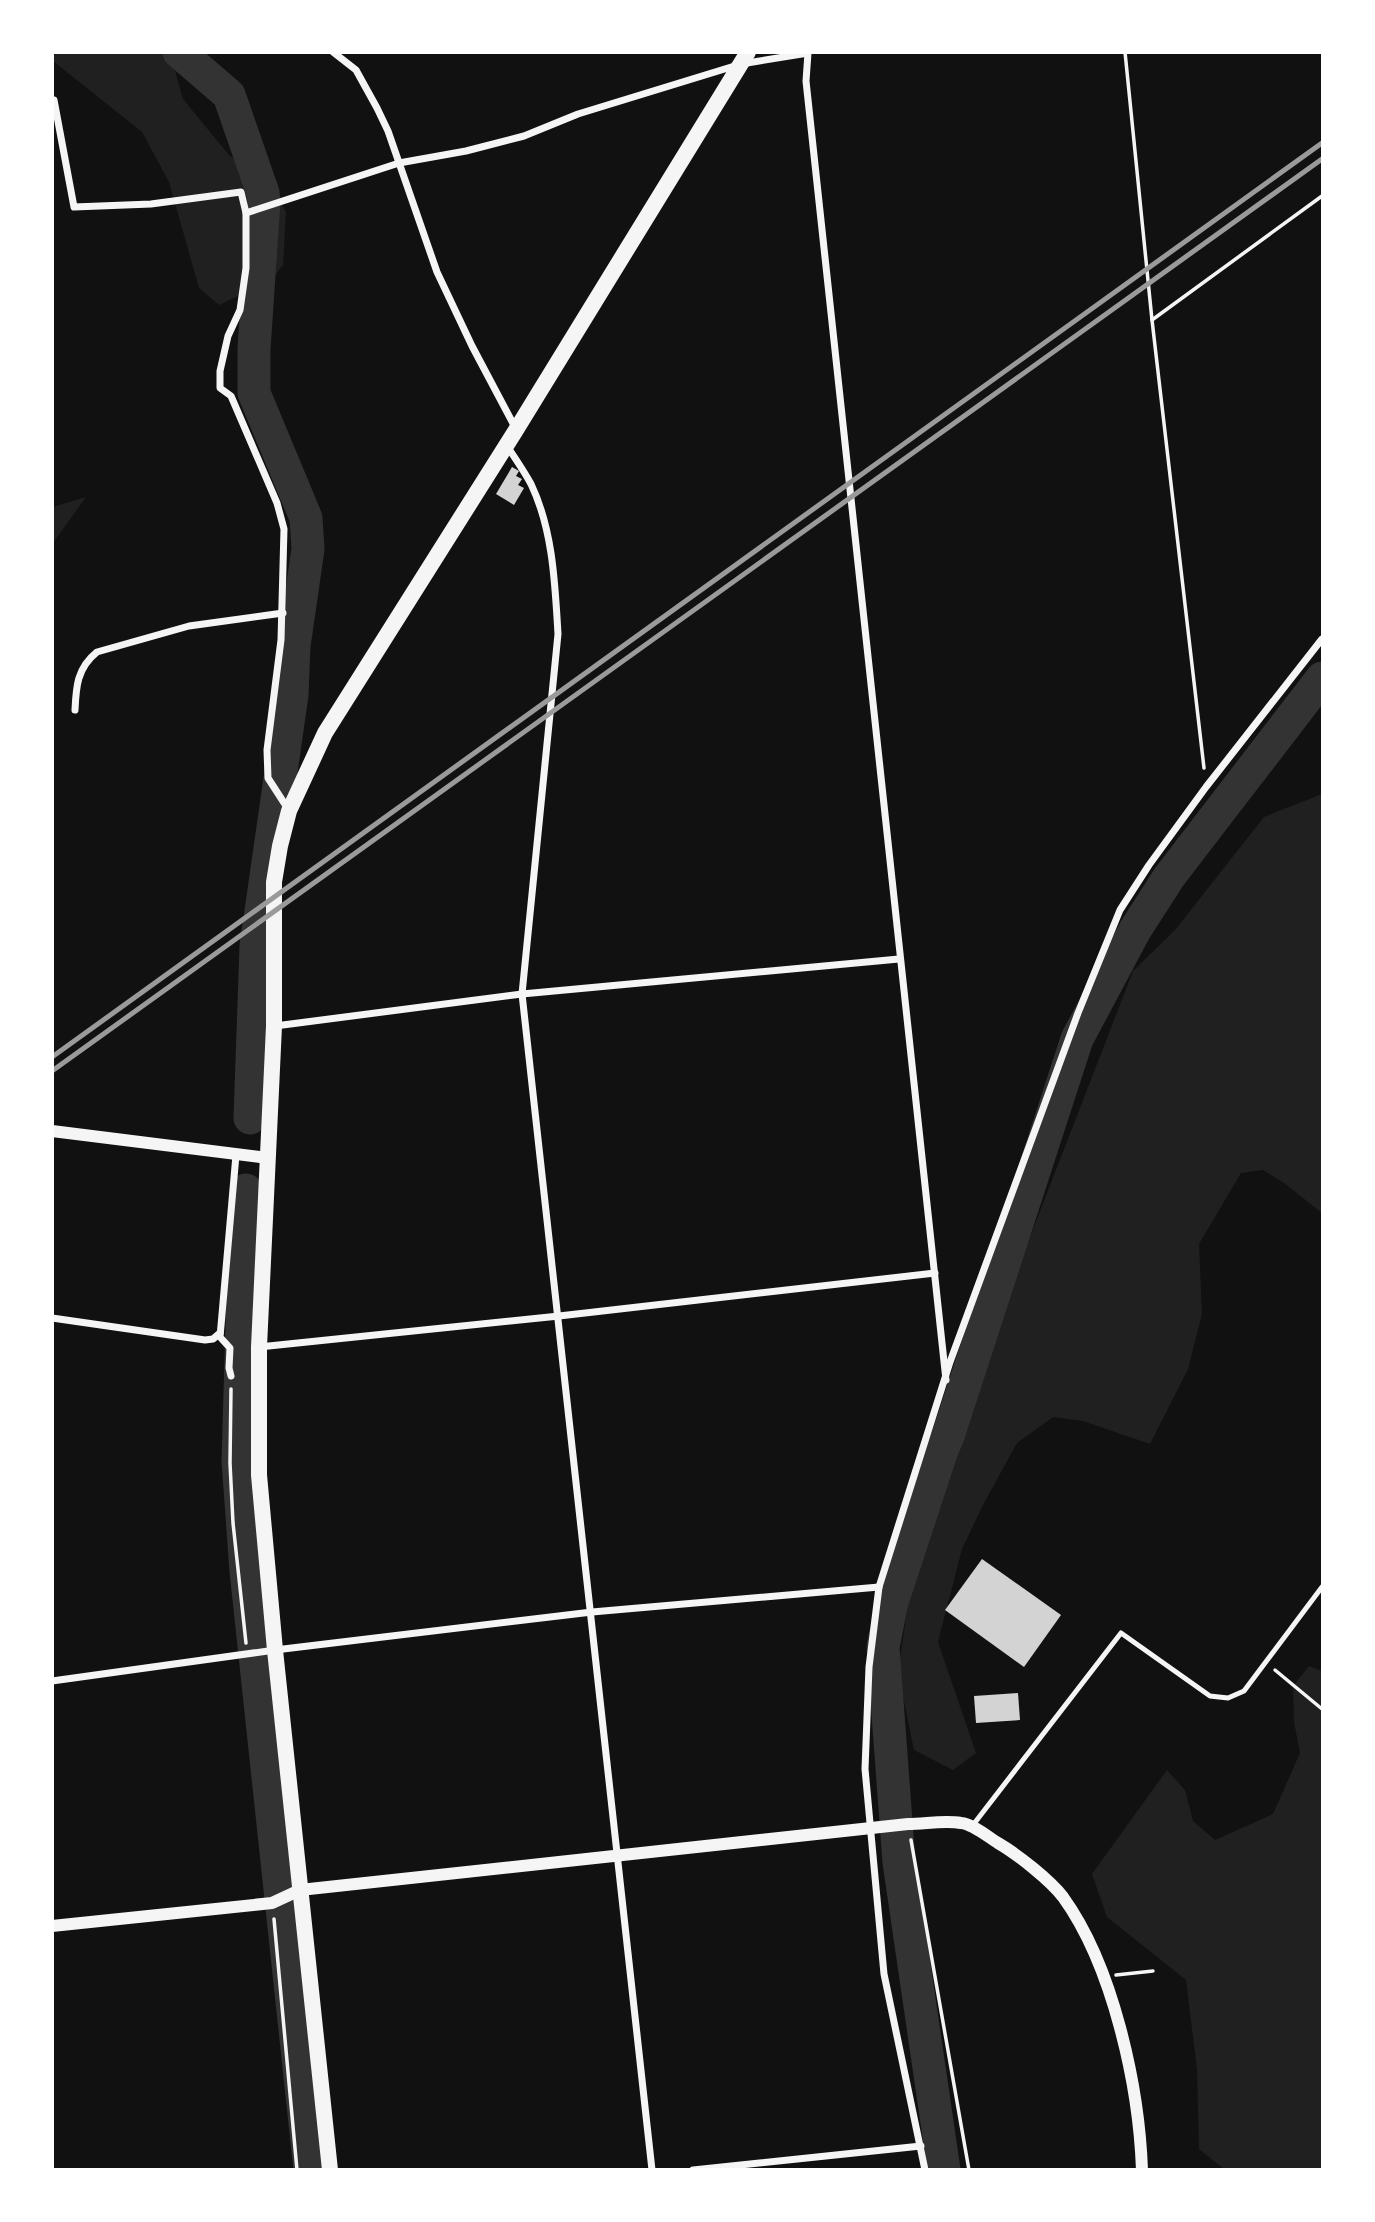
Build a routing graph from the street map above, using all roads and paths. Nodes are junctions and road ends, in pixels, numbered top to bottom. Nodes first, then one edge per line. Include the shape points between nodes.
1 (333, 52) edge
2 (1125, 52) edge
3 (809, 53) edge
4 (745, 58) edge
5 (54, 100) edge
6 (399, 163) junction
7 (1322, 196) edge
8 (250, 212) junction
9 (1152, 320) junction
10 (516, 430) junction
11 (506, 444) junction
12 (283, 613) junction
13 (1322, 639) edge
14 (75, 710) dead end
15 (1206, 787) junction
16 (285, 805) junction
17 (899, 959) junction
18 (522, 994) junction
19 (274, 1026) junction
20 (52, 1131) edge
21 (236, 1155) junction
22 (268, 1158) junction
23 (935, 1273) junction
24 (559, 1316) junction
25 (52, 1318) edge
26 (220, 1333) junction
27 (259, 1347) junction
28 (231, 1376) joint
29 (946, 1380) junction
30 (879, 1587) junction
31 (1322, 1587) edge
32 (592, 1612) junction
33 (269, 1651) junction
34 (249, 1653) junction
35 (1265, 1662) junction
36 (52, 1681) edge
37 (1322, 1709) edge
38 (908, 1824) junction
39 (971, 1827) junction
40 (870, 1828) junction
41 (619, 1855) junction
42 (295, 1892) junction
43 (272, 1903) junction
44 (52, 1926) edge
45 (1153, 1971) dead end
46 (1104, 1976) junction
47 (921, 2146) junction
48 (297, 2169) edge
49 (330, 2169) edge
50 (652, 2169) edge
51 (693, 2169) edge
52 (925, 2169) edge
53 (969, 2169) edge
54 (1142, 2169) edge

1 - 6 street via 356,70
2 - 9 path
3 - 4 street
3 - 17 street via 806,80
4 - 6 street via 524,136
4 - 10 main road
5 - 8 street via 74,207 151,204 240,192
6 - 8 street
6 - 10 street via 438,272
7 - 9 path
8 - 12 street via 240,310 228,335 220,388 231,396 277,503 284,529
9 - 15 path
10 - 11 main road
11 - 16 main road
11 - 18 street via 531,484 547,532 558,634
12 - 14 street via 189,626 97,652 80,671
12 - 16 street via 267,750 268,778
13 - 15 street
15 - 29 street via 1120,910 1078,1013
16 - 19 main road via 274,881
17 - 18 street
17 - 23 street
18 - 19 street
18 - 24 street
19 - 22 main road
20 - 21 street
21 - 22 street
21 - 26 street
22 - 27 main road
23 - 24 street
23 - 29 street
24 - 27 street
24 - 32 street
25 - 26 street via 205,1340
26 - 28 street via 230,1348
27 - 33 main road via 259,1475
28 - 34 path via 233,1523
29 - 30 street
30 - 32 street
30 - 40 street via 865,1710
31 - 35 lane
32 - 33 street
32 - 41 street
33 - 34 street
33 - 42 main road
34 - 36 street
35 - 37 path
35 - 39 lane via 1244,1691 1228,1699 1210,1696 1121,1633
38 - 39 street via 963,1822
38 - 40 street
38 - 53 path
39 - 46 street via 1013,1851 1062,1896
40 - 41 street
40 - 47 street via 884,1974
41 - 42 street
41 - 50 street
42 - 43 street
42 - 49 main road
43 - 44 street
43 - 48 path
45 - 46 path
46 - 54 street via 1141,2127
47 - 51 street
47 - 52 street

